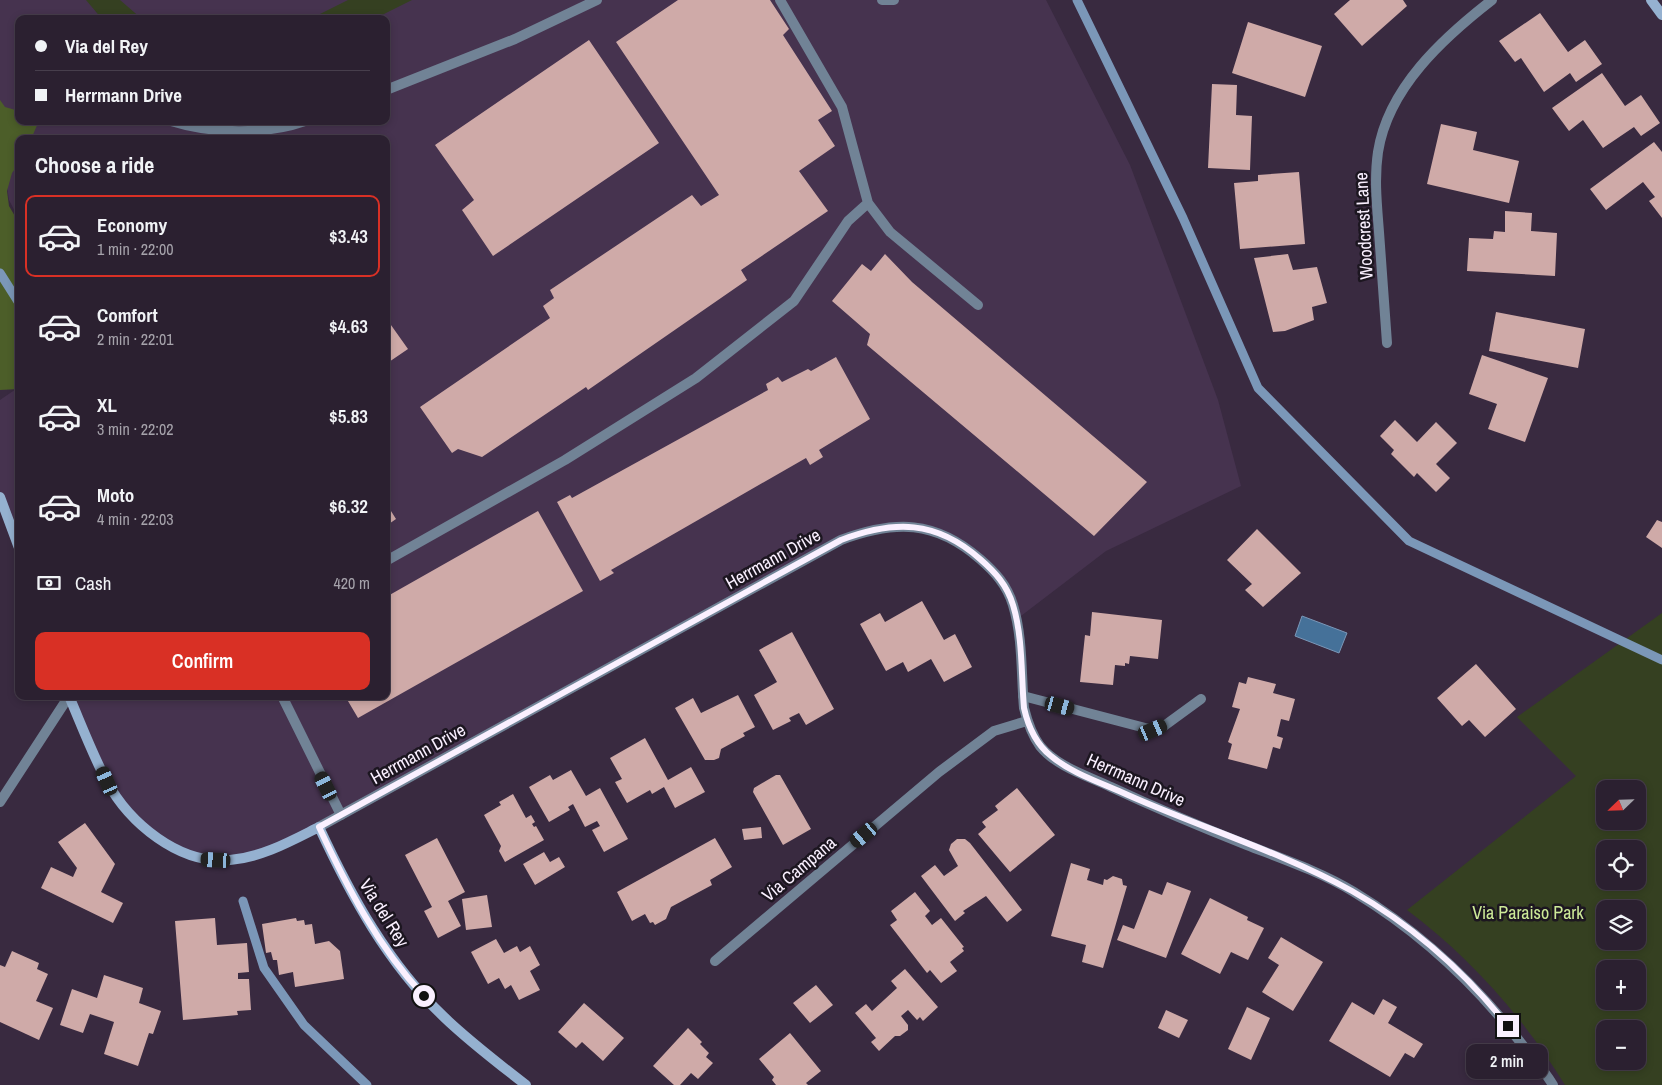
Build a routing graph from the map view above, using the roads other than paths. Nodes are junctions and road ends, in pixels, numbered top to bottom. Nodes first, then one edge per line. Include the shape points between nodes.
1 (597, 0) edge
2 (780, 0) edge
3 (882, 0) edge
4 (894, 0) edge
5 (1492, 0) edge
6 (1651, 0) edge
7 (1662, 15) edge
8 (390, 88) edge
9 (188, 125) edge
10 (291, 125) edge
11 (868, 203) junction
12 (978, 305) dead end
13 (1387, 343) dead end
14 (0, 497) edge
15 (15, 537) edge
16 (390, 559) edge
17 (1023, 696) junction
18 (1201, 699) dead end
19 (66, 700) edge
20 (71, 700) edge
21 (284, 700) edge
22 (1027, 721) junction
23 (0, 802) edge
24 (341, 815) junction
25 (319, 827) junction
26 (715, 961) dead end
27 (526, 1085) edge
28 (1553, 1085) edge

1 - 8 street via 515,39
2 - 11 street via 842,107
3 - 4 street
5 - 13 street, Woodcrest Lane via 1447,39 1410,78 1386,125 1378,151 1375,181
6 - 7 street
9 - 10 street via 251,131
11 - 12 street via 890,232
11 - 16 street via 848,221 794,300 703,372 565,460
14 - 15 street
17 - 18 street via 1153,730 1164,726
17 - 22 street, Herrmann Drive
17 - 24 street, Herrmann Drive via 1017,620 1001,580 974,553 946,536 922,527 886,527 841,540
19 - 23 street
20 - 25 street, Herrmann Drive via 107,781 122,803 152,833 175,849 202,859 230,861 278,848
21 - 24 street
22 - 26 street, Via Campana via 994,731 939,772
22 - 28 street, Herrmann Drive via 1040,745 1071,768 1166,813 1304,868 1352,891 1393,918 1464,976
24 - 25 street, Herrmann Drive
25 - 27 street, Via del Rey via 359,908 414,986 470,1041

